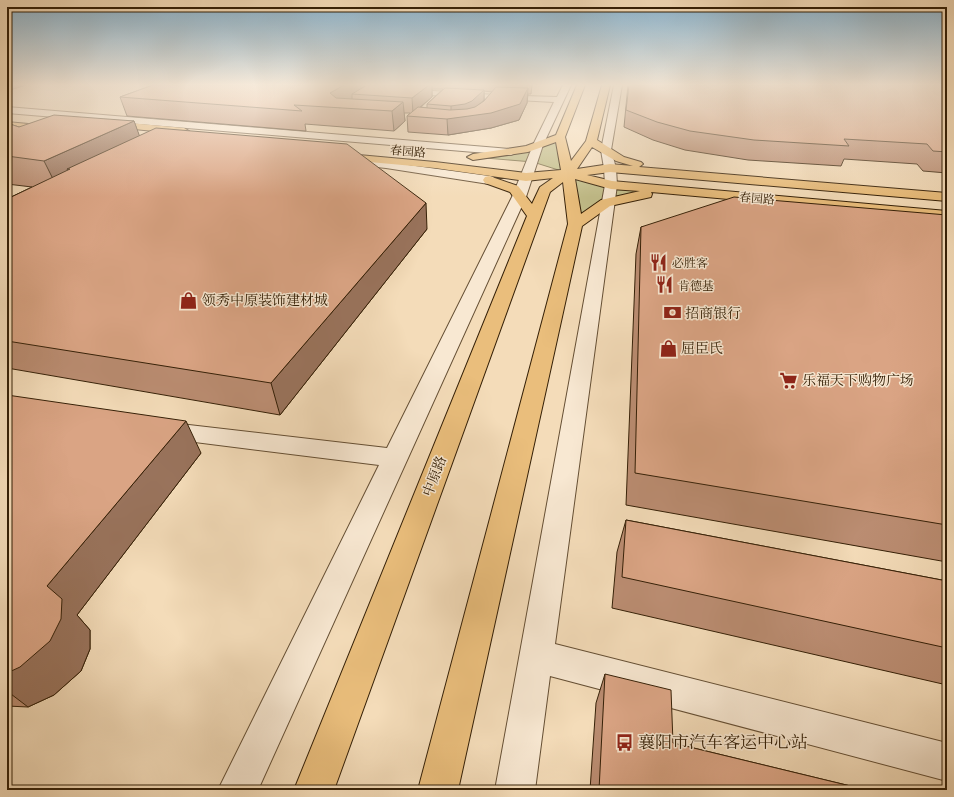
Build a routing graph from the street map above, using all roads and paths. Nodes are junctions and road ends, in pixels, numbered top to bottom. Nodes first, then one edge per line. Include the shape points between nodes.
1 (86, 122) edge
2 (144, 122) edge
3 (550, 122) edge
4 (566, 122) edge
5 (606, 122) edge
6 (612, 122) edge
7 (95, 123) joint
8 (7, 125) edge
9 (7, 131) edge
10 (61, 133) joint
11 (400, 133) edge
12 (107, 135) edge
13 (560, 137) junction
14 (146, 138) edge
15 (389, 143) junction
16 (511, 152) junction
17 (472, 157) junction
18 (325, 158) joint
19 (435, 166) junction
20 (605, 169) junction
21 (529, 170) junction
22 (568, 173) junction
23 (667, 173) junction
24 (489, 180) junction
25 (666, 190) junction
26 (947, 197) edge
27 (534, 215) junction
28 (947, 215) edge
29 (575, 224) junction
30 (142, 428) edge
31 (396, 458) junction
32 (536, 656) junction
33 (947, 762) edge
34 (238, 790) edge
35 (314, 790) edge
36 (438, 790) edge
37 (515, 790) edge

1 - 7 main road, 春园路
2 - 15 street
3 - 21 street
4 - 13 main road
5 - 20 main road, 中原路
6 - 20 street
7 - 17 main road, 春园路
8 - 10 main road
9 - 10 street
11 - 15 street
12 - 14 main road
13 - 21 main road
13 - 22 main road
15 - 16 street
16 - 17 main road
16 - 21 main road via 528,149
17 - 21 main road, 春园路
18 - 19 main road, 春园路
18 - 24 street
19 - 21 main road, 春园路
19 - 24 main road
20 - 22 main road, 中原路
20 - 22 main road, 春园路
20 - 23 main road, 春园路
20 - 23 main road via 620,159
20 - 25 main road
20 - 25 main road, 春园路
20 - 29 main road
20 - 32 street
21 - 22 main road, 春园路
21 - 24 main road via 514,190
21 - 27 main road
21 - 31 street
22 - 27 main road, 中原路 via 544,190
22 - 29 main road
23 - 26 main road, 春园路
25 - 28 main road, 春园路
27 - 35 main road, 中原路
29 - 36 main road
30 - 31 street
31 - 34 street
32 - 33 street
32 - 37 street

